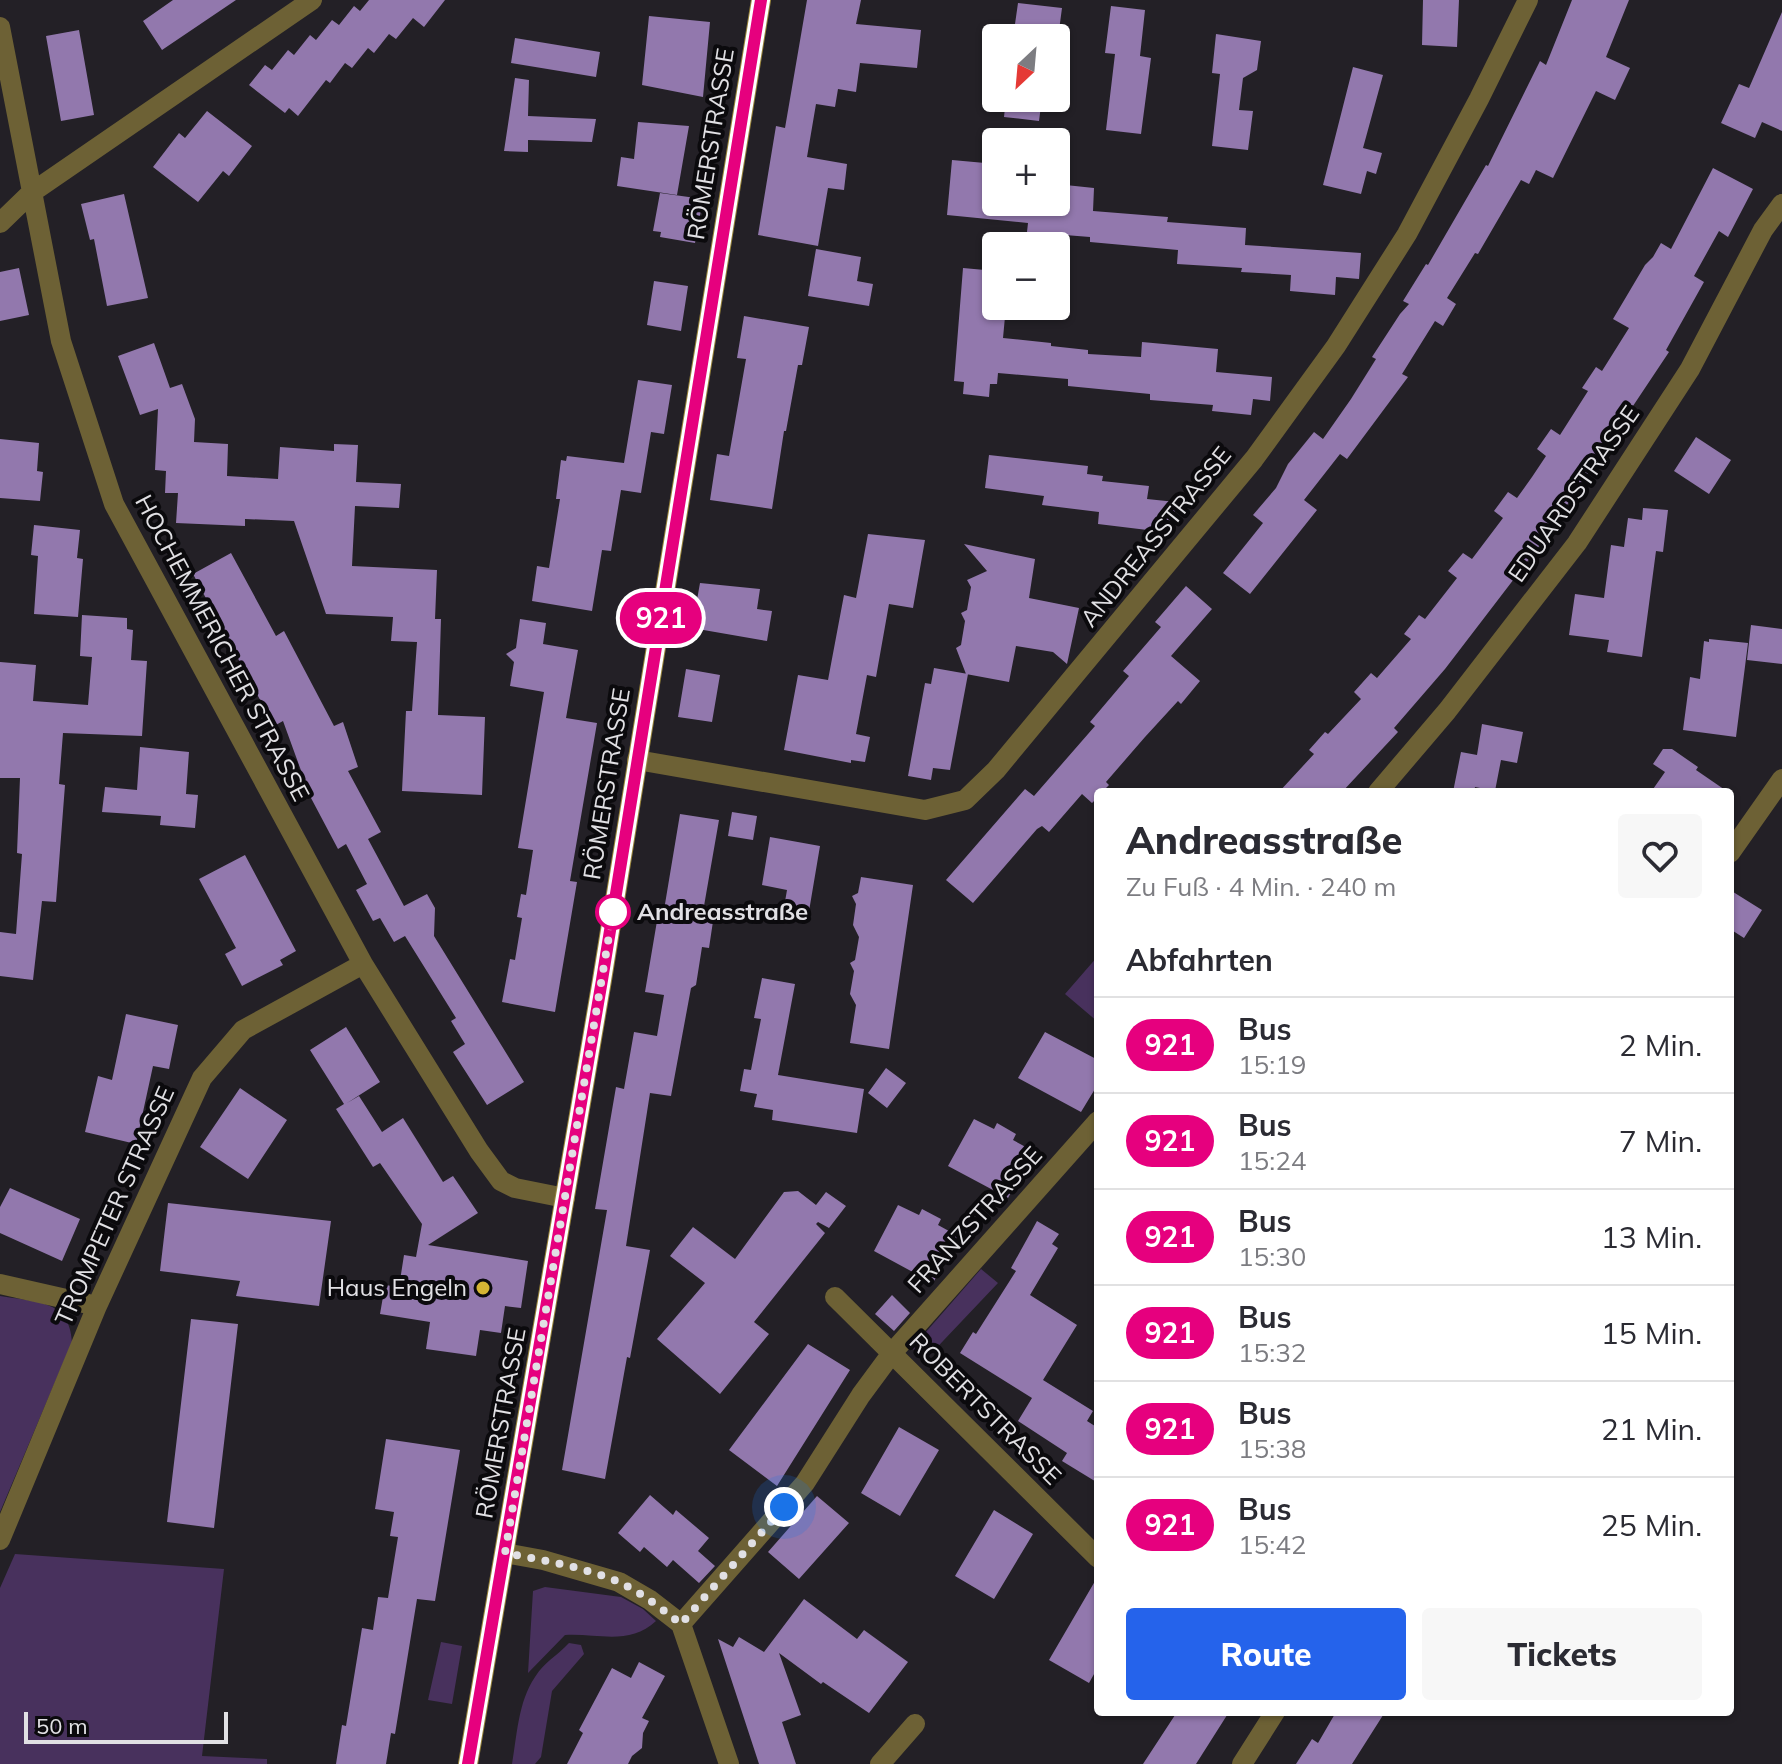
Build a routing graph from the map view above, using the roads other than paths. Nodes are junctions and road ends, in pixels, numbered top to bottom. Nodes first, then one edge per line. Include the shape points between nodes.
1 (312, 0) edge
2 (761, 0) edge
3 (1528, 0) edge
4 (0, 27) edge
5 (31, 193) junction
6 (1782, 204) edge
7 (0, 223) edge
8 (637, 760) junction
9 (1782, 779) edge
10 (1381, 788) edge
11 (1734, 847) edge
12 (363, 964) junction
13 (1094, 1126) edge
14 (565, 1198) junction
15 (0, 1284) edge
16 (835, 1297) dead end
17 (97, 1306) junction
18 (892, 1353) junction
19 (0, 1540) edge
20 (505, 1553) junction
21 (1094, 1554) edge
22 (681, 1624) junction
23 (1272, 1716) edge
24 (915, 1724) dead end
25 (468, 1764) edge
26 (729, 1764) edge
27 (880, 1764) edge
28 (1242, 1764) edge

1 - 5 street
2 - 8 street, RÖMERSTRASSE
3 - 8 street, ANDREASSTRASSE via 1407,234 1336,346 1149,589 965,800 925,810
4 - 5 street, HOCHEMMERICHER STRASSE
5 - 7 street
5 - 12 street, HOCHEMMERICHER STRASSE via 61,341 114,504
6 - 10 street, EDUARDSTRASSE via 1690,369 1577,543
8 - 14 street, RÖMERSTRASSE
9 - 11 street
12 - 14 street, HOCHEMMERICHER STRASSE via 501,1181
12 - 17 street, TROMPETER STRASSE via 243,1030 202,1078
13 - 18 street, FRANZSTRASSE
14 - 20 street, RÖMERSTRASSE
15 - 17 street
16 - 18 street, ROBERTSTRASSE
17 - 19 street, TROMPETER STRASSE
18 - 21 street, ROBERTSTRASSE
18 - 22 street, FRANZSTRASSE via 805,1483
20 - 22 street via 619,1582
20 - 25 street, RÖMERSTRASSE
22 - 26 street
23 - 28 street
24 - 27 street

